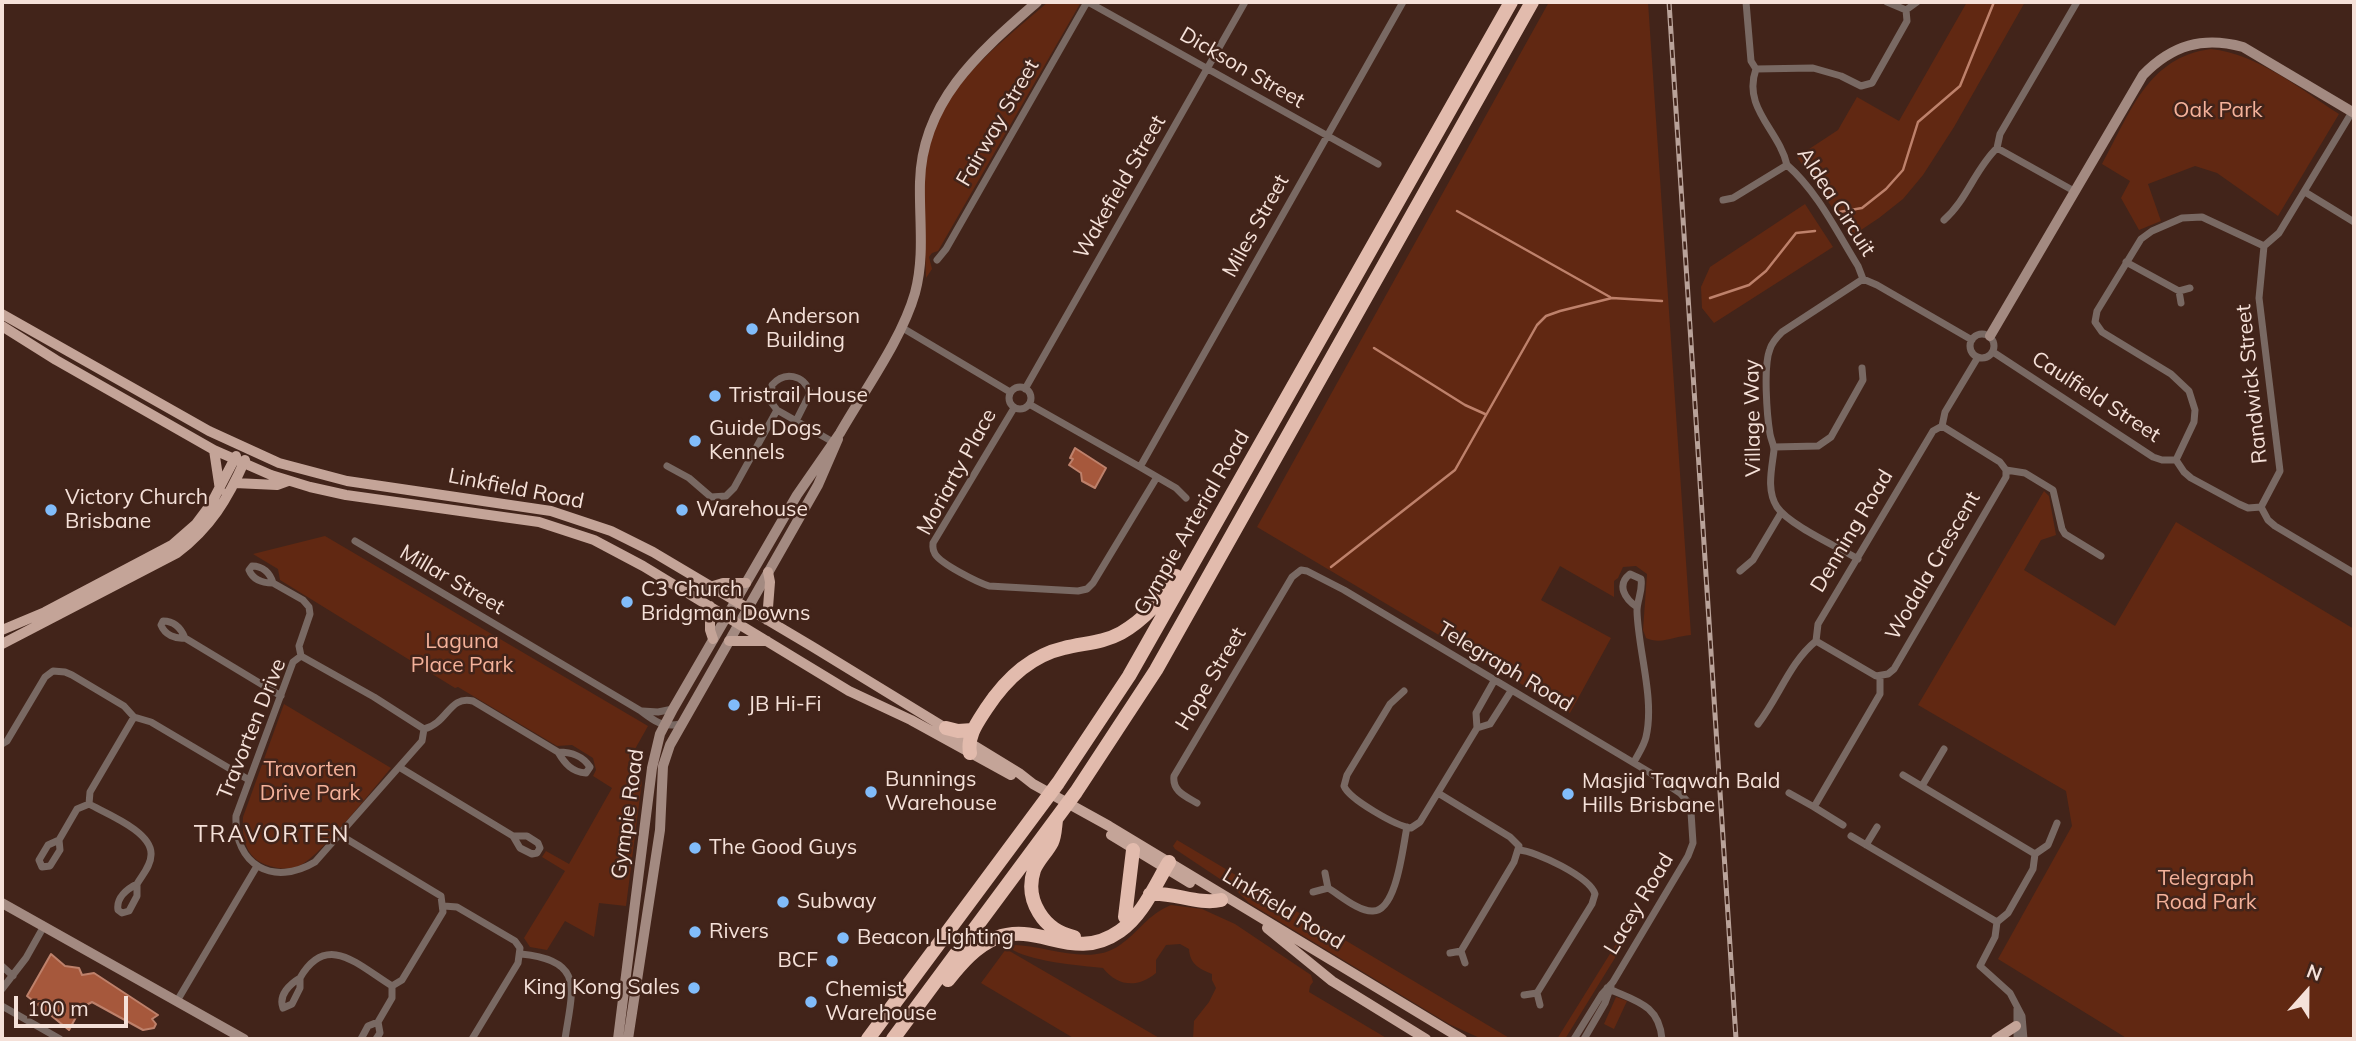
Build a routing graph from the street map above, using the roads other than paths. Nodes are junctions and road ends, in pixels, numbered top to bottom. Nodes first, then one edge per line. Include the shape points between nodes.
1 (1038, 2) edge
2 (1088, 2) edge
3 (1245, 2) edge
4 (1403, 2) edge
5 (1511, 2) edge
6 (1532, 2) edge
7 (1746, 2) edge
8 (1887, 2) edge
9 (1917, 2) edge
10 (2077, 2) edge
11 (1906, 10) junction
12 (1207, 68) junction
13 (1756, 69) junction
14 (2353, 113) edge
15 (1327, 136) junction
16 (1997, 148) junction
17 (1378, 164) dead end
18 (1787, 165) junction
19 (2074, 191) junction
20 (2305, 192) junction
21 (1723, 200) dead end
22 (1944, 220) dead end
23 (2354, 222) edge
24 (2264, 246) junction
25 (937, 260) dead end
26 (2126, 262) junction
27 (1863, 279) junction
28 (2190, 288) dead end
29 (2179, 291) junction
30 (2181, 303) dead end
31 (2, 314) edge
32 (2, 326) edge
33 (901, 327) junction
34 (1990, 336) junction
35 (1972, 340) junction
36 (1993, 352) junction
37 (1978, 357) junction
38 (1862, 368) dead end
39 (1025, 389) junction
40 (1010, 392) junction
41 (1029, 404) junction
42 (1014, 408) junction
43 (777, 410) junction
44 (796, 421) junction
45 (1942, 426) junction
46 (836, 438) junction
47 (1774, 447) junction
48 (244, 449) junction
49 (214, 450) junction
50 (2176, 460) junction
51 (238, 462) junction
52 (667, 466) dead end
53 (1140, 467) junction
54 (2006, 470) junction
55 (1157, 477) junction
56 (288, 481) junction
57 (234, 483) junction
58 (220, 490) junction
59 (1186, 498) dead end
60 (2261, 507) junction
61 (1781, 513) junction
62 (355, 541) dead end
63 (2101, 556) dead end
64 (1858, 559) junction
65 (1194, 562) junction
66 (1301, 570) joint
67 (1740, 571) dead end
68 (768, 572) junction
69 (2354, 573) edge
70 (273, 583) dead end
71 (746, 583) junction
72 (710, 587) junction
73 (736, 602) junction
74 (710, 606) junction
75 (1637, 607) dead end
76 (747, 609) junction
77 (727, 617) junction
78 (767, 620) junction
79 (740, 624) junction
80 (2, 630) edge
81 (185, 638) dead end
82 (713, 639) junction
83 (1816, 640) junction
84 (767, 641) junction
85 (729, 642) junction
86 (2, 644) edge
87 (301, 656) junction
88 (1880, 676) junction
89 (1494, 681) junction
90 (1404, 691) dead end
91 (1511, 691) junction
92 (281, 696) junction
93 (673, 709) junction
94 (641, 711) junction
95 (134, 717) junction
96 (680, 724) junction
97 (1758, 724) dead end
98 (664, 725) junction
99 (946, 728) joint
100 (1477, 728) junction
101 (424, 729) junction
102 (971, 742) junction
103 (2, 744) edge
104 (1944, 749) dead end
105 (558, 752) dead end
106 (1634, 762) junction
107 (399, 767) junction
108 (1903, 775) dead end
109 (249, 780) junction
110 (1922, 786) junction
111 (1438, 793) junction
112 (1789, 793) dead end
113 (1688, 802) joint
114 (1197, 803) dead end
115 (89, 804) junction
116 (1814, 807) junction
117 (1084, 814) junction
118 (1056, 819) junction
119 (2057, 823) dead end
120 (1843, 825) dead end
121 (1407, 827) junction
122 (1877, 827) dead end
123 (340, 835) junction
124 (513, 836) dead end
125 (1851, 836) dead end
126 (59, 840) dead end
127 (1866, 845) junction
128 (1133, 850) junction
129 (1519, 850) junction
130 (2035, 854) junction
131 (1164, 864) junction
132 (257, 866) junction
133 (1325, 873) dead end
134 (137, 884) dead end
135 (1328, 888) junction
136 (1313, 892) dead end
137 (1150, 894) junction
138 (1221, 900) junction
139 (2, 903) edge
140 (443, 906) junction
141 (1125, 917) junction
142 (1997, 922) junction
143 (44, 926) junction
144 (1461, 951) junction
145 (1450, 953) dead end
146 (521, 954) junction
147 (1465, 963) dead end
148 (2, 966) edge
149 (13, 976) junction
150 (300, 978) dead end
151 (392, 986) junction
152 (1610, 986) junction
153 (2, 989) edge
154 (1537, 993) junction
155 (1524, 995) dead end
156 (177, 1001) junction
157 (1540, 1005) dead end
158 (2, 1006) edge
159 (2017, 1008) junction
160 (913, 1013) junction
161 (379, 1022) junction
162 (2016, 1026) junction
163 (238, 1038) edge
164 (60, 1039) edge
165 (361, 1039) edge
166 (376, 1039) edge
167 (472, 1039) edge
168 (565, 1039) edge
169 (618, 1039) edge
170 (628, 1039) edge
171 (868, 1039) edge
172 (893, 1039) edge
173 (1426, 1039) edge
174 (1462, 1039) edge
175 (1574, 1039) edge
176 (1584, 1039) edge
177 (1662, 1039) edge
178 (1996, 1039) edge
179 (2017, 1039) edge
180 (2024, 1039) edge

1 - 33 main road, Gympie Road via 963,71 933,120 920,167 918,279
2 - 12 street, Dickson Street
2 - 25 street, Fairway Street
3 - 12 street, Wakefield Street
4 - 15 street, Miles Street
5 - 65 highway, Gympie Arterial Road
6 - 118 highway, Gympie Arterial Road via 1156,670
7 - 13 street, Aldea Circuit via 1751,61
8 - 11 street
9 - 11 street
10 - 16 street via 2000,134
11 - 13 street via 1907,21 1872,83 1861,86 1813,68
12 - 15 street, Dickson Street
12 - 39 street, Wakefield Street
13 - 18 street, Aldea Circuit via 1753,95
14 - 19 main road via 2243,47 2204,41 2176,50 2143,75
14 - 20 street
15 - 17 street, Dickson Street
15 - 53 street, Miles Street
16 - 19 street
16 - 22 street
18 - 21 street
18 - 27 street, Aldea Circuit via 1807,185
19 - 34 main road
20 - 23 street
20 - 24 street
24 - 26 street via 2209,219 2192,216 2146,234
24 - 60 street, Randwick Street via 2259,298 2280,471
26 - 29 street
26 - 50 street via 2095,322 2102,332 2171,374 2189,391 2194,422
27 - 35 street, Aldea Circuit
27 - 47 street, Village Way via 1774,340 1767,369
28 - 29 street
29 - 30 street
31 - 48 main road, Linkfield Road
32 - 49 main road, Linkfield Road
33 - 40 street
33 - 46 main road, Gympie Road
34 - 35 street via 1978,334
34 - 36 street
35 - 37 street via 1970,347
36 - 37 street
36 - 50 street, Caulfield Street via 2153,457
37 - 45 street, Denning Road via 1945,412
38 - 47 street via 1863,380 1831,438 1818,446
39 - 40 street
39 - 41 street via 1030,394
40 - 42 street
41 - 42 street via 1021,410
41 - 53 street
42 - 55 street, Moriarty Place via 933,543 937,557 978,582 1078,592 1087,589
43 - 44 street
43 - 44 street via 771,402 772,385 792,375 807,385 810,393
43 - 52 street via 726,496 711,498
44 - 46 street
45 - 54 street
45 - 64 street, Denning Road via 1933,431
46 - 68 main road, Gympie Road via 827,469
46 - 71 main road, Gympie Road
47 - 61 street, Village Way via 1771,494
48 - 51 main road
48 - 72 main road, Linkfield Road via 347,481 564,514 626,537
49 - 51 main road, Linkfield Road
49 - 58 main road
50 - 60 street, Caulfield Street via 2184,472 2215,491 2248,508
51 - 56 main road, Linkfield Road
51 - 57 main road
51 - 58 main road
53 - 55 street
54 - 63 street via 2025,473 2053,490 2065,534
54 - 88 street, Wodala Crescent via 1894,669
55 - 59 street
56 - 57 main road via 277,485
56 - 74 main road, Linkfield Road via 346,495 560,527 607,546
57 - 86 main road via 207,527 177,554
58 - 80 main road via 196,524 164,550
60 - 69 street via 2275,526
61 - 64 street
61 - 67 street via 1753,560
62 - 94 street, Millar Street
64 - 83 street, Denning Road via 1818,624
65 - 102 highway via 1178,573 1149,612 1119,634 1049,653 1017,672 993,698
65 - 171 highway, Gympie Arterial Road via 1129,676 1058,783
66 - 89 street, Telegraph Road via 1344,590
66 - 114 street, Hope Street via 1292,577 1174,776 1176,789
68 - 76 main road, Gympie Road
68 - 78 main road
70 - 87 street via 309,607 299,646
71 - 72 main road
71 - 73 main road, Gympie Road
72 - 73 main road, Linkfield Road
73 - 76 main road, Linkfield Road
73 - 77 main road, Gympie Road
74 - 77 main road, Linkfield Road
74 - 82 main road
75 - 106 street via 1647,722 1645,740
76 - 78 main road, Linkfield Road
76 - 79 main road, Gympie Road
77 - 79 main road, Linkfield Road
77 - 82 main road, Gympie Road
78 - 99 main road, Linkfield Road
79 - 84 main road, Linkfield Road
79 - 85 main road, Gympie Road
81 - 92 street
82 - 93 main road, Gympie Road
83 - 88 street
83 - 97 street, Denning Road via 1803,651
84 - 85 main road
84 - 102 main road, Linkfield Road via 849,691
85 - 96 main road, Gympie Road
87 - 92 street, Travorten Drive via 293,662
87 - 101 street, Travorten Drive
88 - 116 street via 1880,694
89 - 91 street, Telegraph Road
89 - 100 street via 1476,713
90 - 121 street via 1390,704 1344,786 1350,796
91 - 100 street via 1490,724
91 - 106 street, Telegraph Road
92 - 109 street, Travorten Drive
93 - 94 street
93 - 98 main road, Gympie Road
94 - 98 street, Millar Street
95 - 103 street via 72,675 53,671
95 - 109 street via 151,722
95 - 115 street via 90,792
96 - 98 street
96 - 170 main road, Gympie Road via 663,766 660,830
98 - 169 main road, Gympie Road via 652,768
99 - 102 highway
100 - 111 street
101 - 105 street via 435,726 464,699
101 - 107 street via 422,741
102 - 117 main road, Linkfield Road via 1003,772
104 - 110 street
106 - 113 street, Telegraph Road
107 - 123 street
107 - 124 street
108 - 110 street
109 - 132 street, Travorten Drive via 236,816 236,830 244,853
110 - 130 street
111 - 121 street via 1419,824
111 - 129 street via 1514,840
112 - 116 street
113 - 152 street, Lacey Road via 1693,838 1690,852
115 - 126 street via 77,809
115 - 134 street via 143,834 150,844 150,863
116 - 120 street
117 - 128 main road, Linkfield Road
117 - 131 main road, Linkfield Road
118 - 141 highway via 1054,839 1038,863 1032,883 1033,901 1043,919 1059,932 1078,938 1105,931
118 - 160 highway, Gympie Arterial Road
119 - 130 street via 2048,845
121 - 135 street via 1396,883 1382,909 1366,910
122 - 127 street
123 - 132 street via 302,870 280,873
123 - 140 street via 441,897
125 - 127 street
127 - 142 street
128 - 131 main road, Linkfield Road
128 - 141 highway
129 - 144 street
129 - 154 street via 1537,853 1590,884 1595,894
130 - 142 street via 2033,869 2008,913
131 - 137 highway
131 - 138 main road, Linkfield Road
131 - 141 highway
131 - 174 main road, Linkfield Road
132 - 156 street
133 - 135 street
135 - 136 street
137 - 138 highway
137 - 160 highway via 1129,923 1097,943 1073,945 1022,934 997,938 976,950 930,1003
138 - 173 main road, Linkfield Road via 1264,926 1332,981
139 - 143 main road
140 - 146 street via 457,907 515,941
140 - 151 street via 402,980
142 - 159 street via 1980,966 2005,988
143 - 149 street
143 - 156 main road
144 - 145 street
144 - 147 street
146 - 167 street
146 - 168 street via 541,957 570,974
148 - 149 street
149 - 153 street
150 - 151 street via 314,958 331,953
151 - 161 street via 392,998
152 - 175 street, Lacey Road
152 - 176 street, Lacey Road
152 - 177 street via 1651,1009
154 - 155 street
154 - 157 street
156 - 163 main road
158 - 164 street
159 - 162 street
159 - 180 street
160 - 172 highway, Gympie Arterial Road
161 - 165 street via 368,1026
161 - 166 street
162 - 178 main road
162 - 179 street

